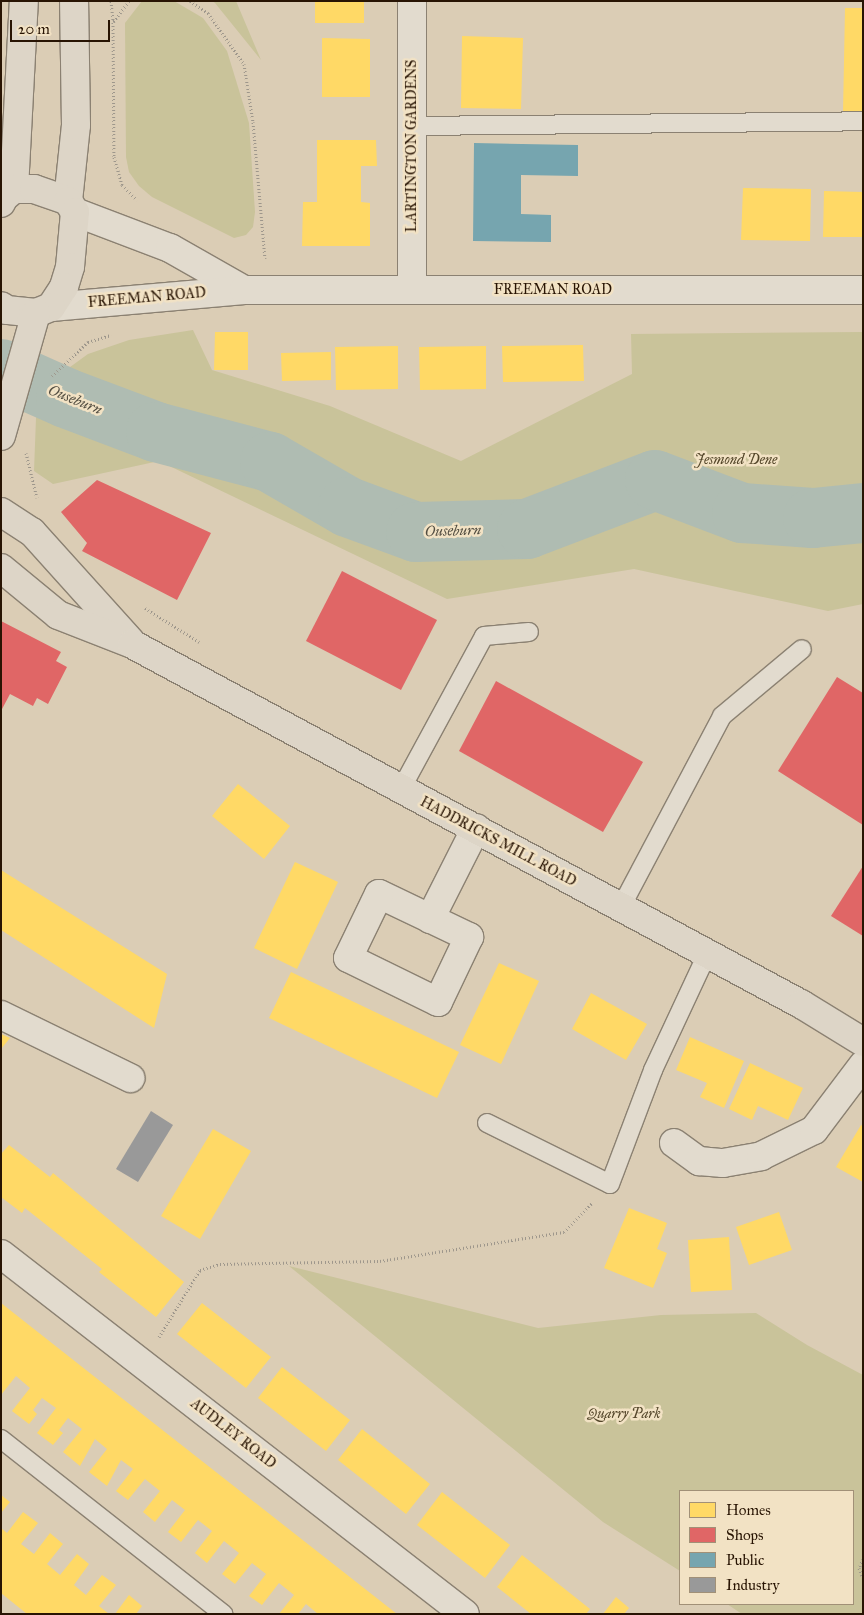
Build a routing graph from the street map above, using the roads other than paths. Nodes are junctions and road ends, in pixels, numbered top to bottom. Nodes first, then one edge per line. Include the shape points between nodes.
1 (24, 1) edge
2 (74, 1) edge
3 (412, 1) edge
4 (10, 100) edge
5 (863, 121) edge
6 (412, 126) junction
7 (5, 195) edge
8 (72, 207) junction
9 (244, 290) junction
10 (412, 290) junction
11 (863, 290) edge
12 (1, 306) edge
13 (43, 310) junction
14 (13, 442) edge
15 (1, 512) edge
16 (1, 568) edge
17 (529, 632) dead end
18 (132, 644) junction
19 (802, 649) dead end
20 (400, 790) junction
21 (476, 828) junction
22 (621, 907) junction
23 (430, 919) dead end
24 (707, 954) junction
25 (1, 1015) edge
26 (863, 1042) edge
27 (863, 1065) edge
28 (130, 1078) dead end
29 (487, 1123) dead end
30 (674, 1143) dead end
31 (1, 1254) edge
32 (1, 1439) edge
33 (223, 1614) edge
34 (465, 1614) edge

1 - 4 main road
2 - 8 main road via 76,126
3 - 6 street, LARTINGTON GARDENS
4 - 7 main road
5 - 6 lane
6 - 10 street, LARTINGTON GARDENS
7 - 8 main road via 34,189
8 - 9 street, FREEMAN ROAD via 170,248
8 - 13 main road via 70,267 64,287
9 - 10 street, FREEMAN ROAD
9 - 13 street, FREEMAN ROAD
10 - 11 street, FREEMAN ROAD
12 - 13 main road via 6,310
13 - 14 main road via 23,357 10,406
15 - 18 main road, HADDRICKS MILL ROAD via 32,532
16 - 18 main road, HADDRICKS MILL ROAD via 58,615
17 - 20 lane via 484,636
18 - 20 main road, HADDRICKS MILL ROAD
19 - 22 lane via 722,716
20 - 21 main road, HADDRICKS MILL ROAD
21 - 22 main road, HADDRICKS MILL ROAD
21 - 23 street
22 - 24 main road, HADDRICKS MILL ROAD
24 - 26 main road, HADDRICKS MILL ROAD via 801,1004
24 - 29 lane via 653,1070 610,1184
25 - 28 street
27 - 30 street via 814,1130 761,1156 723,1164 699,1161
31 - 34 street, AUDLEY ROAD
32 - 33 lane

